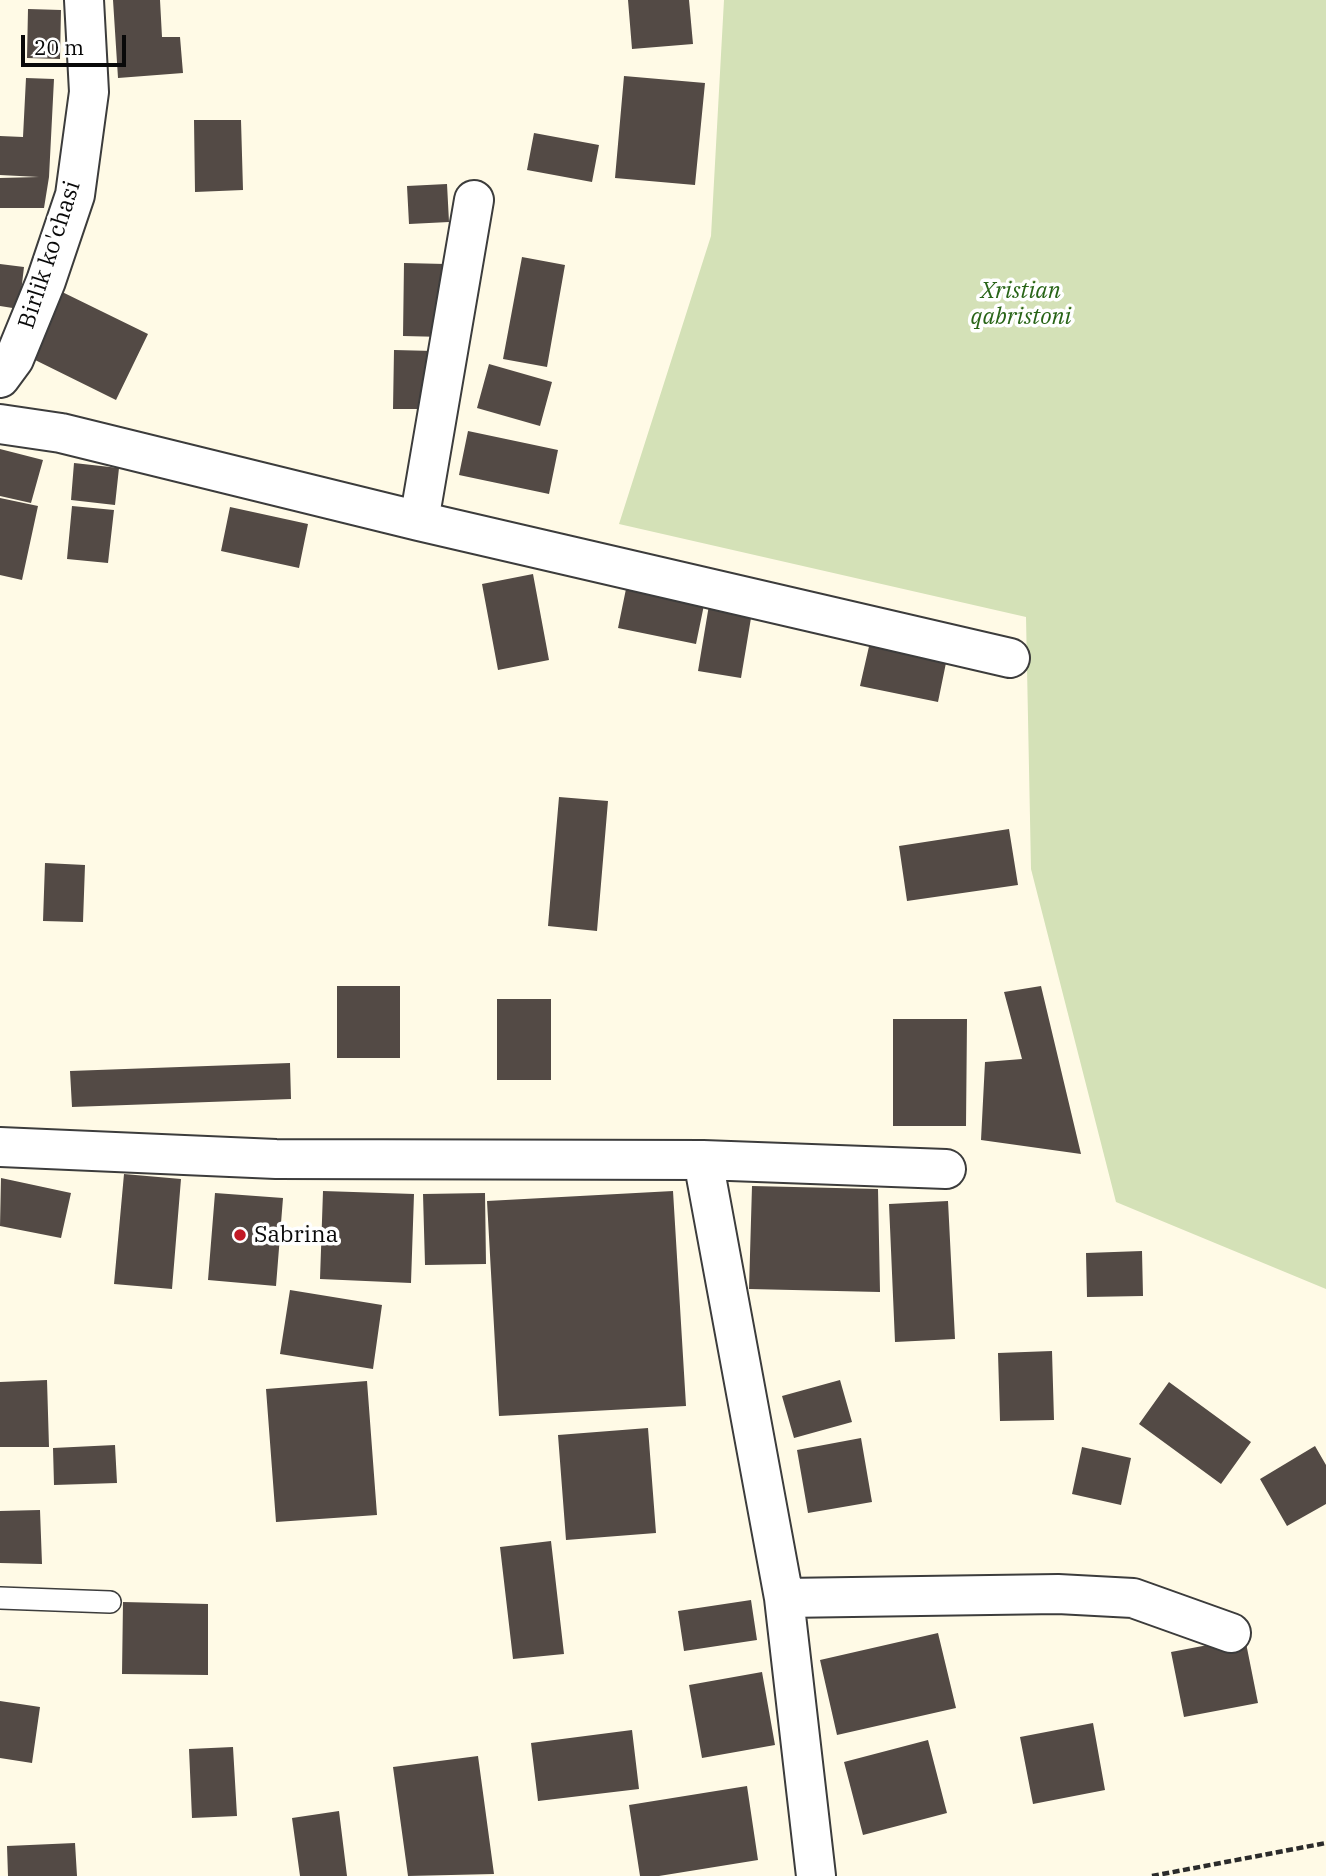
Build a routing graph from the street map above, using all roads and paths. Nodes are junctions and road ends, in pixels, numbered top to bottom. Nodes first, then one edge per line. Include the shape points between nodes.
1 (84, 0) edge
2 (474, 200) dead end
3 (0, 379) edge
4 (0, 424) edge
5 (419, 521) junction
6 (1010, 658) dead end
7 (0, 1147) edge
8 (703, 1160) junction
9 (946, 1168) dead end
10 (0, 1598) edge
11 (784, 1598) junction
12 (110, 1602) dead end
13 (1231, 1633) dead end
14 (1326, 1843) edge
15 (816, 1876) edge
16 (1152, 1876) edge

1 - 3 street, Birlik ko'chasi via 89,92 75,195 46,281 14,359
2 - 5 street
4 - 5 street via 61,433
5 - 6 street
7 - 8 street via 276,1159
8 - 9 street
8 - 11 street
10 - 12 lane
11 - 13 street via 1058,1594 1133,1598
11 - 15 street
14 - 16 path

